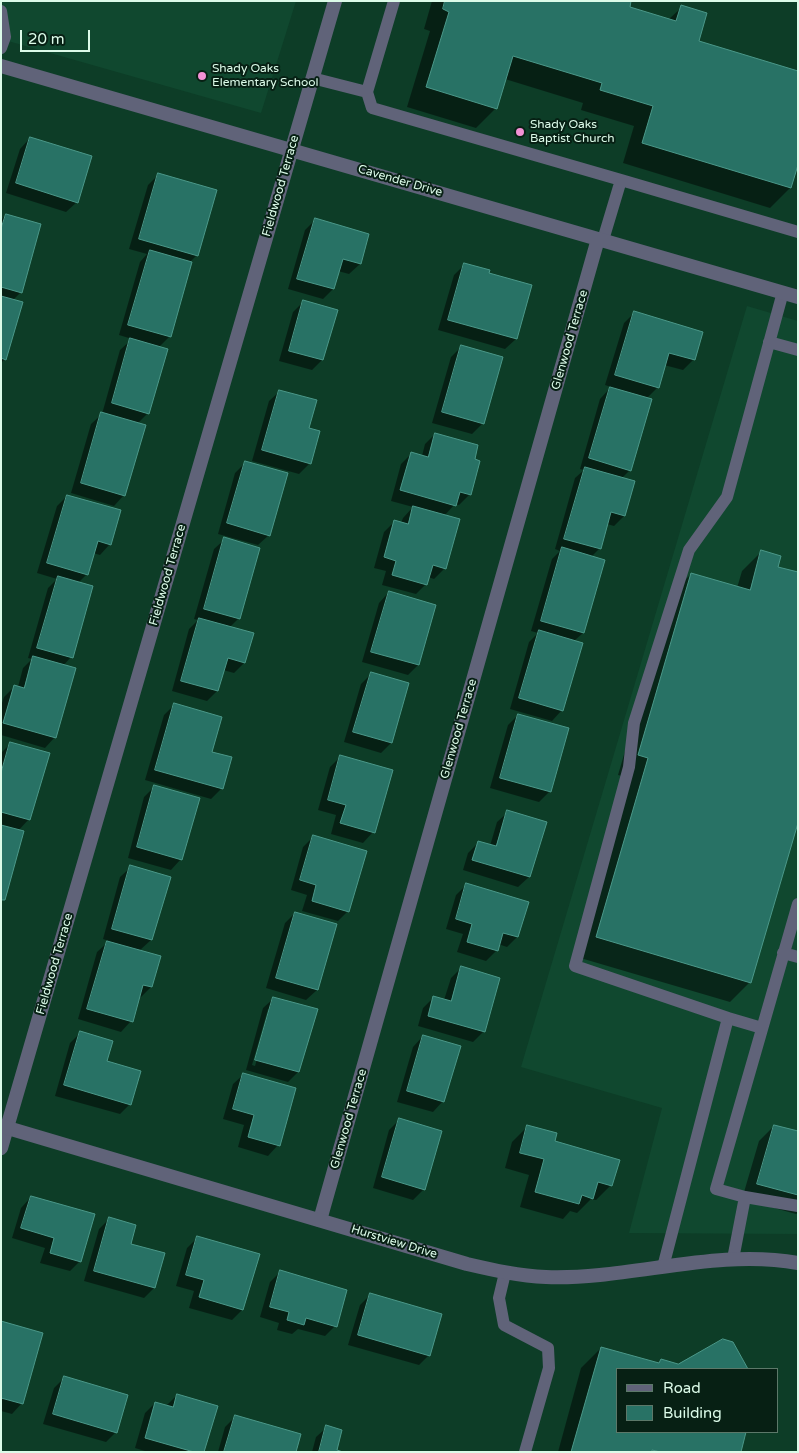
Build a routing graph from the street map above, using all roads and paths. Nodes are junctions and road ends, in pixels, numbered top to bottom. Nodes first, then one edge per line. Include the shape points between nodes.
1 (335, 1) edge
2 (394, 1) edge
3 (1, 11) edge
4 (1, 48) edge
5 (1, 66) edge
6 (312, 78) junction
7 (367, 92) junction
8 (291, 150) junction
9 (621, 180) junction
10 (798, 232) edge
11 (601, 240) junction
12 (783, 292) junction
13 (798, 297) edge
14 (768, 342) junction
15 (798, 350) edge
16 (798, 904) edge
17 (784, 953) junction
18 (798, 957) edge
19 (728, 1018) junction
20 (762, 1028) junction
21 (4, 1127) edge
22 (1, 1148) edge
23 (745, 1197) junction
24 (798, 1206) edge
25 (320, 1220) junction
26 (733, 1259) junction
27 (798, 1263) edge
28 (663, 1267) junction
29 (505, 1273) junction
30 (524, 1452) edge

1 - 6 street, Fieldwood Terrace
2 - 7 lane
3 - 4 lane via 5,38
5 - 8 street, Cavender Drive
6 - 7 lane
6 - 8 street, Fieldwood Terrace
7 - 9 lane via 372,108
8 - 11 street, Cavender Drive
8 - 21 street, Fieldwood Terrace
9 - 10 lane
9 - 11 lane
11 - 12 street, Cavender Drive
11 - 25 street, Glenwood Terrace
12 - 13 street, Cavender Drive
12 - 14 lane
14 - 15 lane
14 - 19 lane via 727,497 689,550 634,723 629,767 575,966
16 - 17 lane
17 - 18 lane
17 - 20 lane
19 - 20 lane
19 - 28 lane
20 - 23 lane via 716,1189
21 - 22 street, Fieldwood Terrace
21 - 25 street, Hurstview Drive
23 - 24 lane
23 - 26 lane
25 - 29 street, Hurstview Drive
26 - 27 street, Hurstview Drive via 778,1259
26 - 28 street, Hurstview Drive
28 - 29 street, Hurstview Drive via 547,1277
29 - 30 lane via 499,1298 504,1324 548,1348 549,1368

